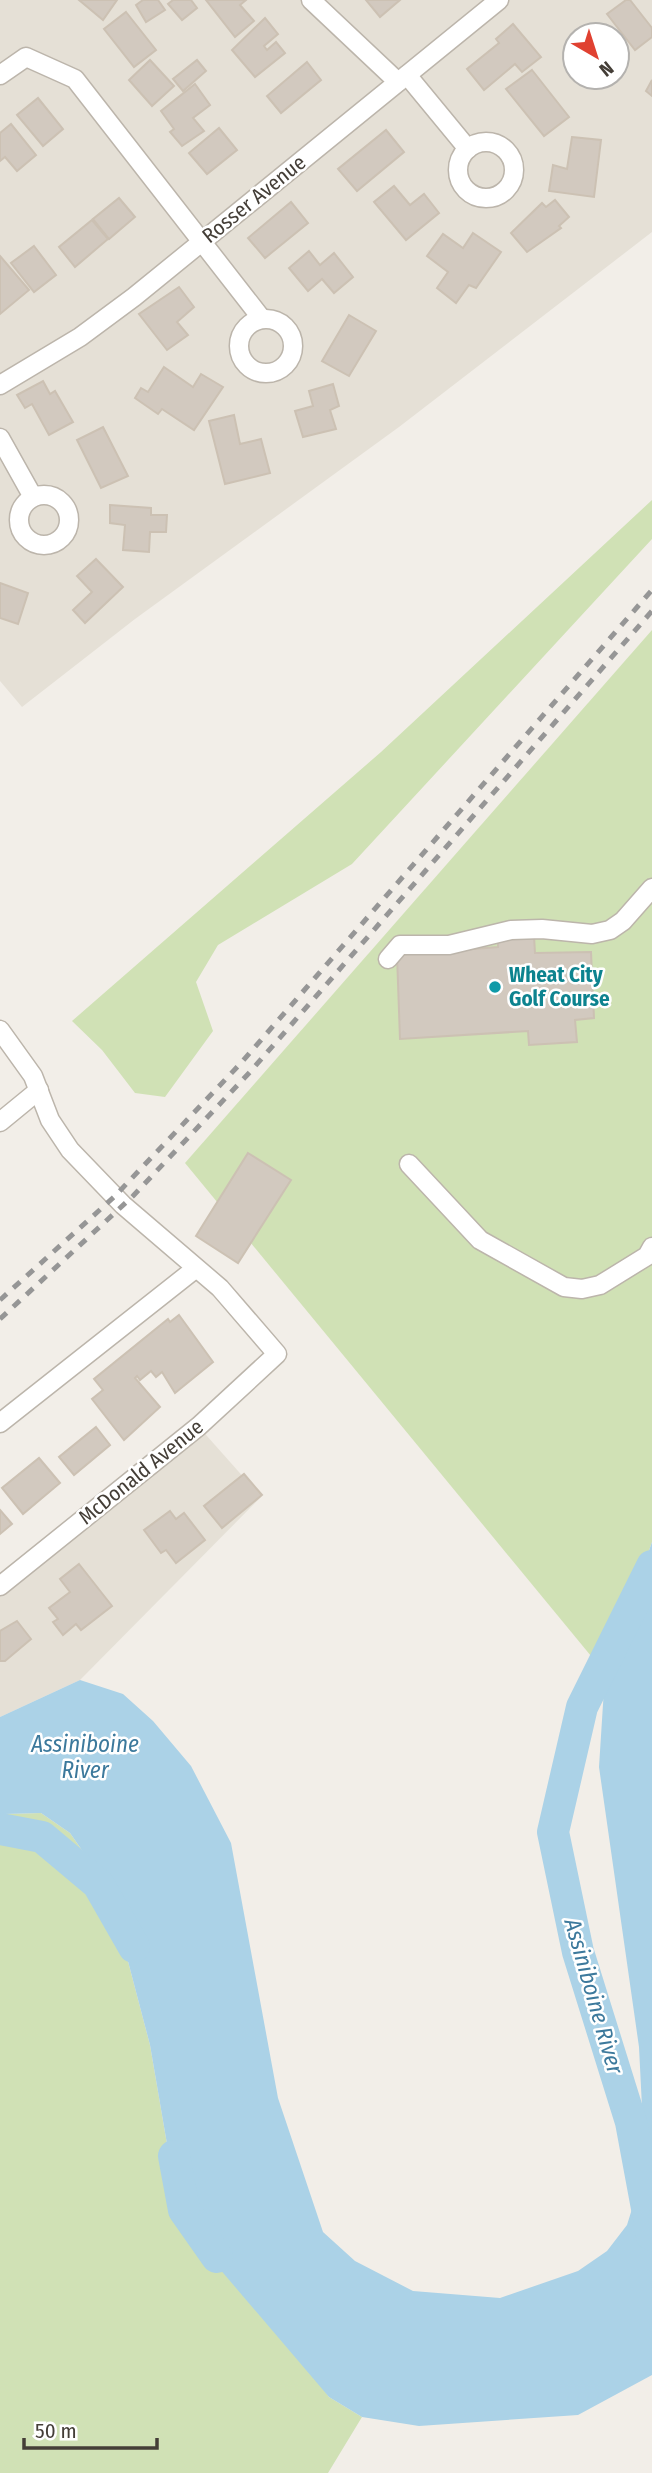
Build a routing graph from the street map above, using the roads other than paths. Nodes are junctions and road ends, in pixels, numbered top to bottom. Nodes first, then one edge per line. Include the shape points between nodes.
1 (311, 0) edge
2 (499, 0) edge
3 (0, 75) edge
4 (402, 79) junction
5 (468, 149) dead end
6 (202, 240) junction
7 (262, 318) dead end
8 (0, 385) edge
9 (0, 438) edge
10 (33, 497) dead end
11 (652, 888) edge
12 (388, 959) dead end
13 (0, 1030) edge
14 (38, 1090) junction
15 (0, 1122) edge
16 (409, 1164) dead end
17 (652, 1247) edge
18 (195, 1269) junction
19 (0, 1423) edge
20 (0, 1586) edge

1 - 4 street
2 - 4 street, Rosser Avenue
3 - 6 street via 26,57 75,79
4 - 5 street
4 - 6 street, Rosser Avenue
6 - 7 street
6 - 8 street, Rosser Avenue via 80,337
9 - 10 street
11 - 12 street via 610,930 592,934 512,929 449,945 400,945
13 - 14 street via 21,1056
14 - 15 street
14 - 18 street via 57,1133 119,1201
16 - 17 street via 480,1240 564,1287 600,1285 646,1256
18 - 19 street
18 - 20 street, McDonald Avenue via 220,1288 277,1354 199,1426

